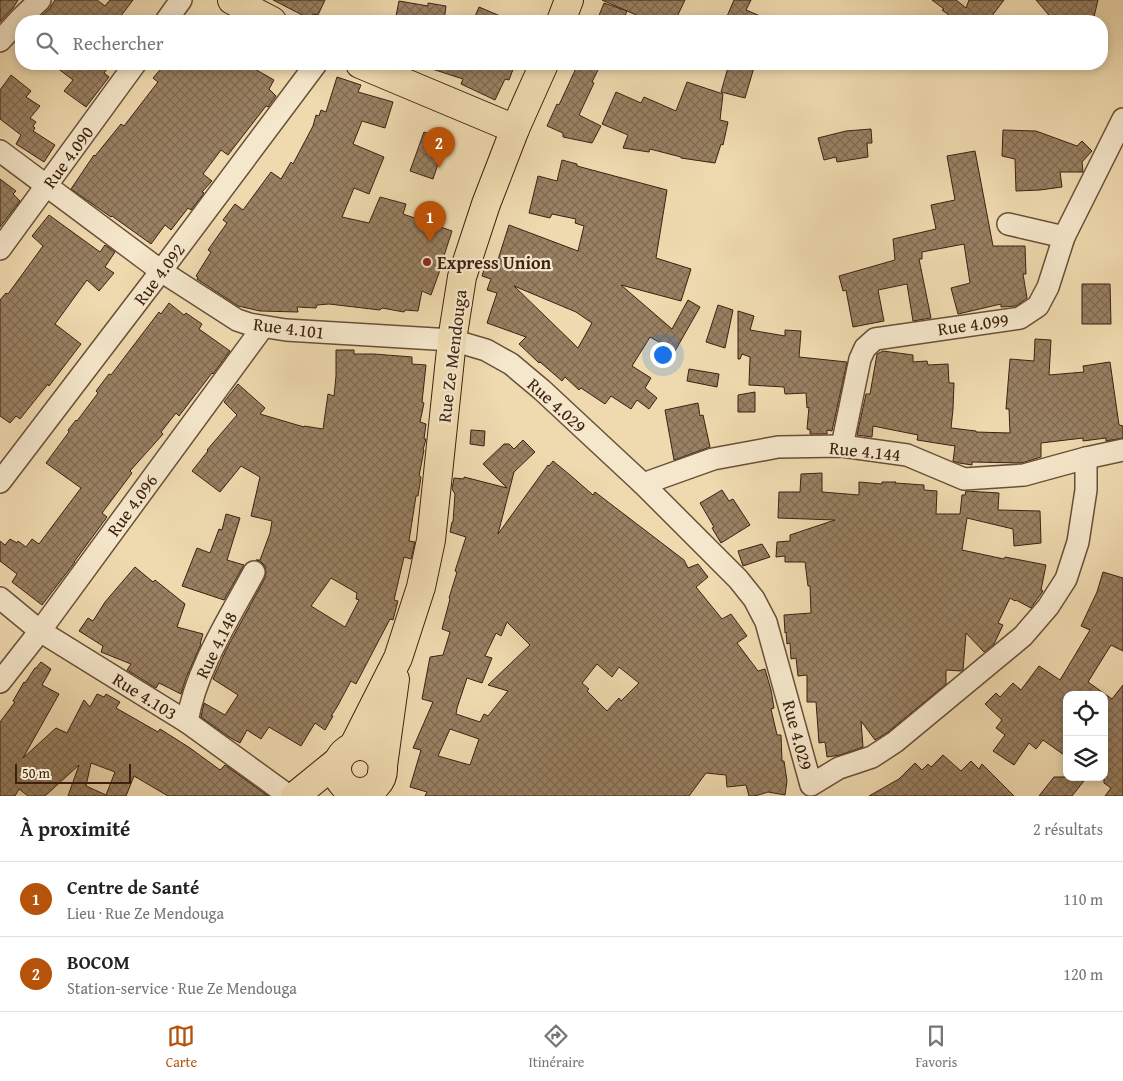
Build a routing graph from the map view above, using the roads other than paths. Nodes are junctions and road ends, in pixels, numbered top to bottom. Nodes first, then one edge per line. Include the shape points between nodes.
1 (40, 0) edge
2 (181, 0) edge
3 (232, 0) edge
4 (569, 0) edge
5 (23, 15) edge
6 (170, 15) edge
7 (261, 15) edge
8 (563, 15) edge
9 (15, 24) edge
10 (0, 40) edge
11 (131, 70) edge
12 (312, 70) edge
13 (374, 70) edge
14 (541, 70) edge
15 (1123, 119) edge
16 (515, 129) junction
17 (0, 151) edge
18 (47, 186) junction
19 (1008, 224) dead end
20 (1064, 237) junction
21 (0, 249) edge
22 (161, 271) junction
23 (263, 327) junction
24 (452, 340) junction
25 (842, 446) junction
26 (1123, 450) edge
27 (1086, 458) junction
28 (0, 482) edge
29 (643, 484) junction
30 (254, 572) dead end
31 (0, 598) edge
32 (40, 631) junction
33 (398, 658) junction
34 (0, 682) edge
35 (187, 722) junction
36 (382, 770) junction
37 (346, 774) edge
38 (804, 791) edge
39 (289, 796) edge
40 (296, 796) edge
41 (380, 796) edge

1 - 5 street
2 - 6 street
3 - 7 main road
4 - 8 main road
9 - 10 street
11 - 18 street, Rue 4.090
12 - 22 street, Rue 4.092
13 - 16 main road
14 - 16 main road, Rue Ze Mendouga
15 - 20 street, Rue 4.099
16 - 24 main road, Rue Ze Mendouga via 462,278
17 - 18 street, Rue 4.101
18 - 21 street, Rue 4.090
18 - 22 street, Rue 4.101
19 - 20 street
20 - 25 street, Rue 4.099 via 1048,287 1038,306 1020,318 875,339 865,348
22 - 23 street, Rue 4.101 via 237,320
22 - 28 street, Rue 4.092
23 - 24 street, Rue 4.101
23 - 32 street, Rue 4.096
24 - 29 street, Rue 4.029 via 486,350 512,364
24 - 33 main road, Rue Ze Mendouga via 431,540 421,587
25 - 27 street, Rue 4.144 via 907,455 964,479 1024,475
25 - 29 street, Rue 4.144 via 778,447 722,457
26 - 27 street
27 - 38 street, Rue 4.029 via 1086,490 1078,542 1066,579 1048,607 1023,636 895,742 872,757 839,768
29 - 38 street, Rue 4.029 via 754,599 766,622
30 - 35 street, Rue 4.148 via 204,666 190,703
31 - 32 street, Rue 4.103
32 - 34 street, Rue 4.096
32 - 35 street, Rue 4.103
33 - 36 main road, Rue Ze Mendouga
33 - 37 main road, Rue Ze Mendouga
35 - 39 street, Rue 4.103
36 - 37 main road via 376,784 362,791 355,791
36 - 37 main road via 382,762 374,750 360,746
36 - 41 main road, Rue Ze Mendouga
37 - 40 main road

